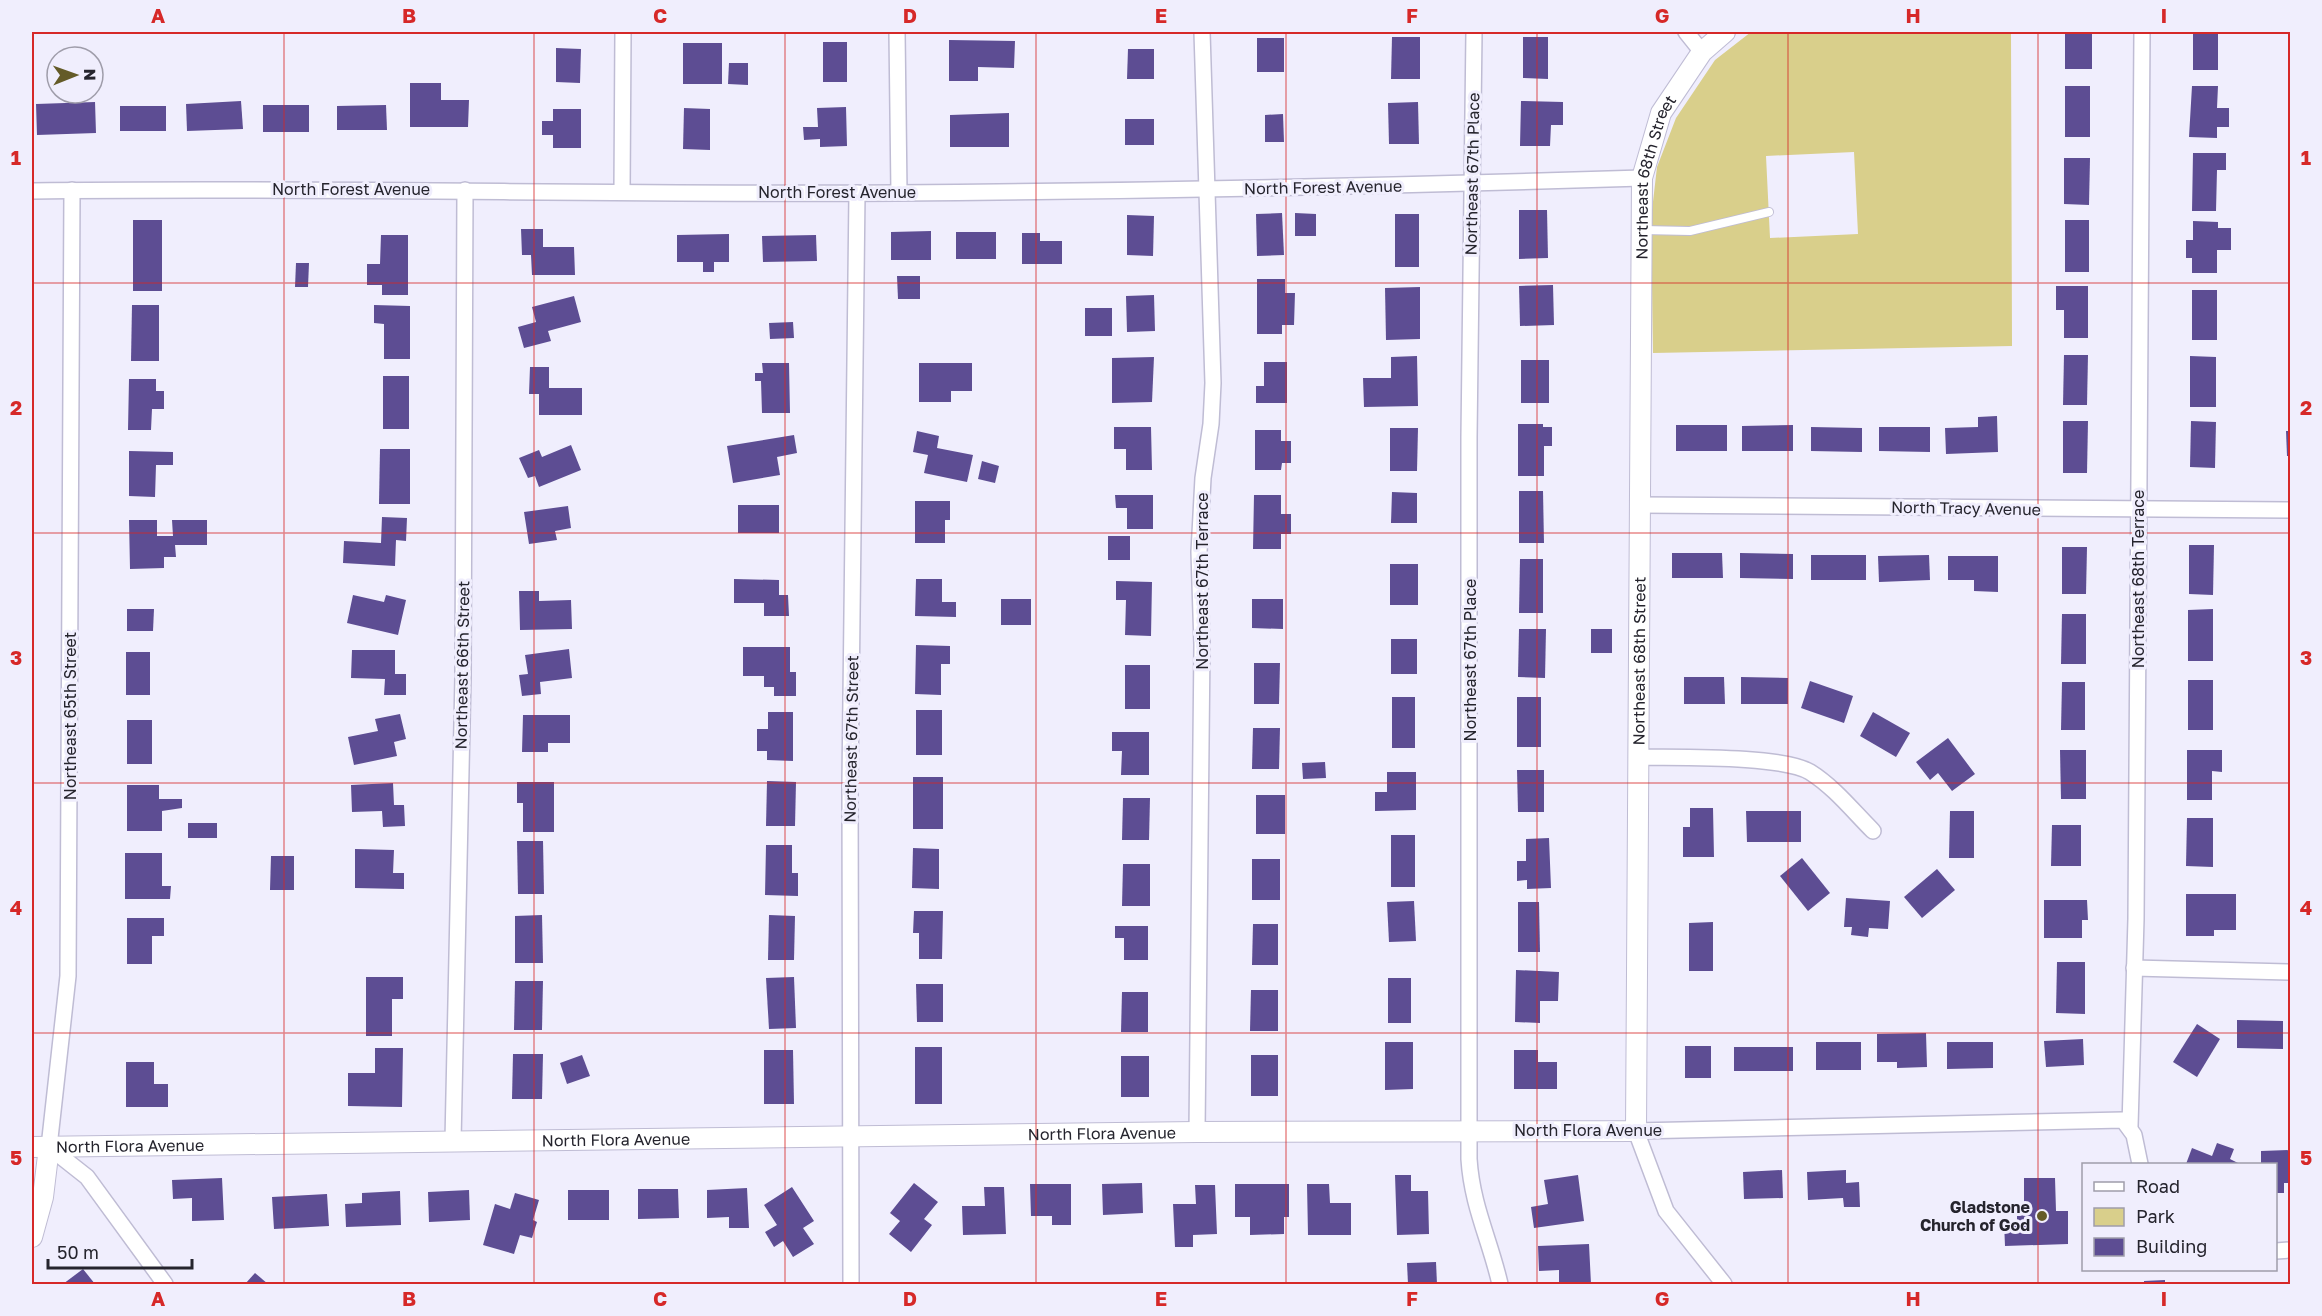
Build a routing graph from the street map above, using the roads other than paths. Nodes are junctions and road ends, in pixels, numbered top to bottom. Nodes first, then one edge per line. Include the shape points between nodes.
1 (622, 32) edge
2 (897, 32) edge
3 (1202, 32) edge
4 (1474, 32) edge
5 (1686, 32) edge
6 (1725, 32) edge
7 (2142, 32) edge
8 (1702, 52) junction
9 (1642, 178) junction
10 (1472, 184) junction
11 (1205, 189) junction
12 (72, 190) junction
13 (465, 190) junction
14 (32, 191) edge
15 (622, 191) junction
16 (857, 193) junction
17 (898, 193) junction
18 (1769, 212) dead end
19 (1641, 230) junction
20 (1641, 505) junction
21 (2139, 510) junction
22 (2290, 510) edge
23 (1638, 757) junction
24 (1873, 831) dead end
25 (2134, 968) junction
26 (2290, 972) edge
27 (2130, 1126) junction
28 (1471, 1130) junction
29 (1636, 1131) junction
30 (1197, 1132) junction
31 (849, 1137) junction
32 (453, 1141) junction
33 (40, 1147) edge
34 (2140, 1163) edge
35 (32, 1238) edge
36 (165, 1284) edge
37 (851, 1284) edge
38 (1500, 1284) edge
39 (1724, 1284) edge

1 - 15 street
2 - 17 street
3 - 11 street, Northeast 67th Terrace
4 - 10 street, Northeast 67th Place
5 - 8 street
6 - 8 street, Northeast 68th Street
7 - 21 street, Northeast 68th Terrace
8 - 9 street, Northeast 68th Street via 1661,113
9 - 10 street, North Forest Avenue
9 - 19 street, Northeast 68th Street
10 - 11 street, North Forest Avenue
10 - 28 street, Northeast 67th Place
11 - 17 street, North Forest Avenue
11 - 30 street, Northeast 67th Terrace via 1213,383 1199,552 1202,645
12 - 13 street, North Forest Avenue
12 - 14 street, North Forest Avenue
12 - 33 street, Northeast 65th Street via 68,976
13 - 15 street, North Forest Avenue
13 - 32 street, Northeast 66th Street via 463,666
15 - 16 street, North Forest Avenue
16 - 17 street, North Forest Avenue
16 - 31 street, Northeast 67th Street
18 - 19 lane via 1690,231
19 - 20 street, Northeast 68th Street
20 - 21 street, North Tracy Avenue
20 - 23 street, Northeast 68th Street
21 - 22 street, North Tracy Avenue
21 - 25 street, Northeast 68th Terrace
23 - 24 street via 1784,762 1808,771 1828,785
23 - 29 street, Northeast 68th Street
25 - 26 street
25 - 27 street, Northeast 68th Terrace
27 - 29 street, North Flora Avenue via 2123,1120
27 - 34 street
28 - 29 street, North Flora Avenue
28 - 30 street, North Flora Avenue
28 - 38 street, Northeast 67th Place via 1475,1208
29 - 39 street, Northeast 68th Street via 1666,1212
30 - 31 street, North Flora Avenue
31 - 32 street, North Flora Avenue
31 - 37 street, Northeast 67th Street
32 - 33 street, North Flora Avenue
33 - 35 street, Northeast 65th Street via 43,1197
33 - 36 street via 87,1177

